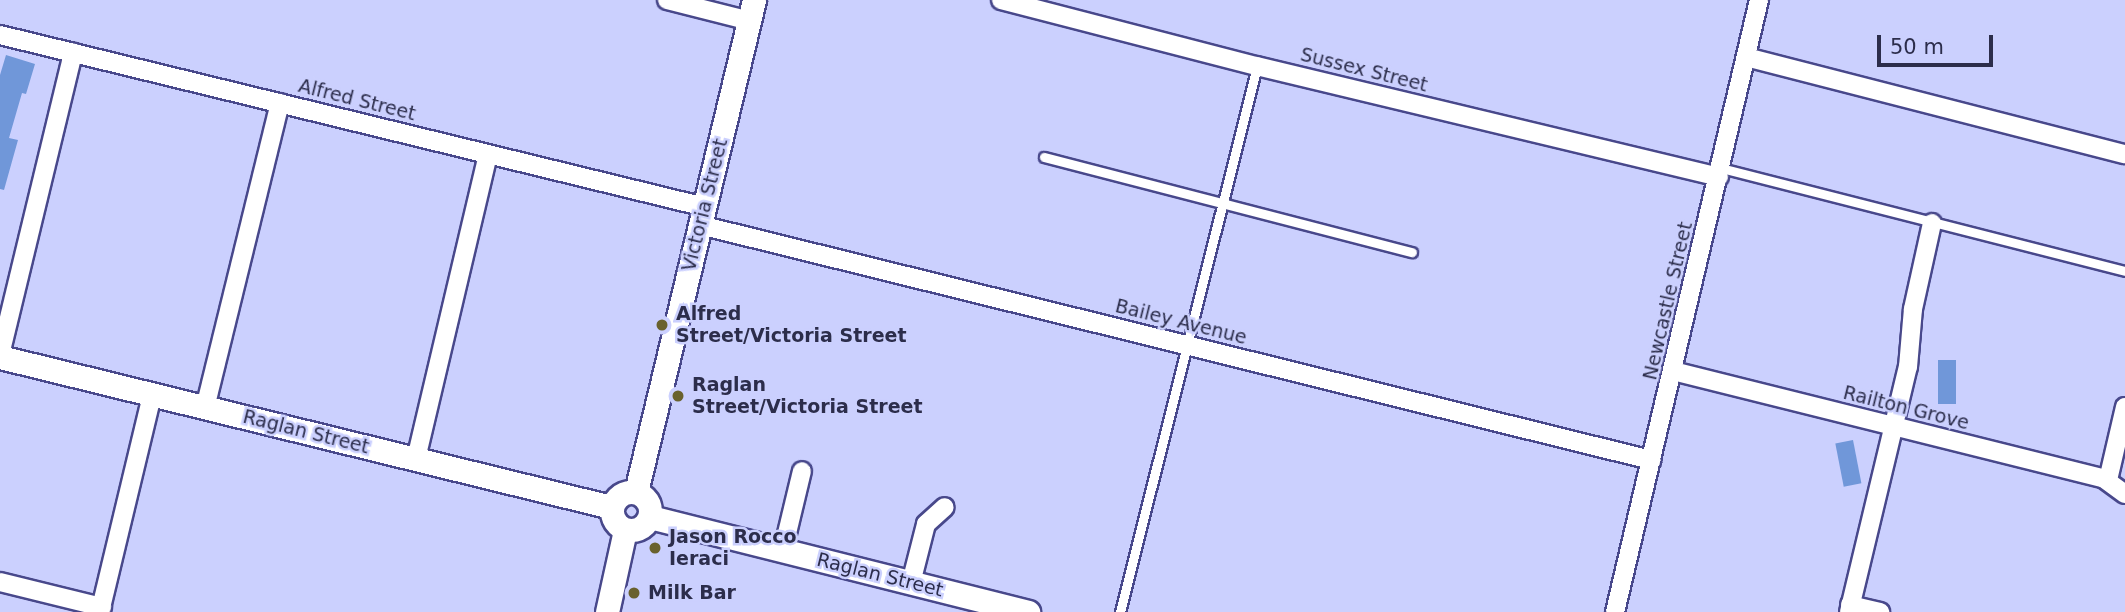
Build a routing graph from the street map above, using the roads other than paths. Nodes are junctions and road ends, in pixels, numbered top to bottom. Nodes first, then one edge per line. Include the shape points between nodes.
1 (667, 0) edge
2 (1001, 0) edge
3 (1759, 0) edge
4 (752, 10) edge
5 (0, 35) edge
6 (74, 53) junction
7 (1746, 57) junction
8 (1257, 66) junction
9 (280, 103) junction
10 (488, 154) junction
11 (2125, 154) edge
12 (1044, 157) dead end
13 (1720, 172) junction
14 (1223, 204) junction
15 (703, 216) junction
16 (1932, 223) junction
17 (1412, 252) dead end
18 (2125, 271) edge
19 (1186, 345) junction
20 (0, 356) edge
21 (1673, 371) junction
22 (152, 395) junction
23 (2125, 407) edge
24 (205, 408) junction
25 (1894, 427) junction
26 (416, 459) junction
27 (1651, 460) junction
28 (802, 471) dead end
29 (2108, 480) junction
30 (636, 492) junction
31 (2125, 494) edge
32 (611, 507) junction
33 (945, 507) dead end
34 (650, 517) junction
35 (625, 530) junction
36 (783, 550) junction
37 (0, 582) edge
38 (911, 583) junction
39 (1850, 608) edge
40 (101, 609) edge
41 (607, 612) edge
42 (1028, 612) edge
43 (1120, 612) edge
44 (1615, 612) edge
45 (1880, 612) edge

1 - 4 street
2 - 8 street, Sussex Street
3 - 7 street, Newcastle Street
4 - 15 street, Victoria Street
5 - 6 street, Alfred Street
6 - 9 street, Alfred Street
6 - 20 street
7 - 11 street
7 - 13 street, Newcastle Street
8 - 13 street, Sussex Street
8 - 14 lane
9 - 10 street, Alfred Street
9 - 24 street
10 - 15 street, Alfred Street
10 - 26 street
12 - 14 lane
13 - 16 lane
13 - 21 street, Newcastle Street
14 - 17 lane
14 - 19 lane
15 - 19 street, Bailey Avenue
15 - 30 street, Victoria Street
16 - 18 lane
16 - 25 street
19 - 27 street, Bailey Avenue
19 - 43 lane
20 - 22 street, Raglan Street
21 - 25 street, Railton Grove
21 - 27 street, Newcastle Street
22 - 24 street, Raglan Street
22 - 40 street
23 - 29 street
24 - 26 street, Raglan Street
25 - 29 street, Railton Grove
25 - 39 street
26 - 32 street, Raglan Street
27 - 44 street, Newcastle Street
28 - 36 street
29 - 31 street, Railton Grove
30 - 32 street via 624,493
30 - 34 street via 646,499
32 - 35 street via 615,524
33 - 38 street via 926,524
34 - 35 street via 640,528
34 - 36 street, Raglan Street
35 - 41 street
36 - 38 street, Raglan Street
37 - 40 street
38 - 42 street, Raglan Street
39 - 45 street

